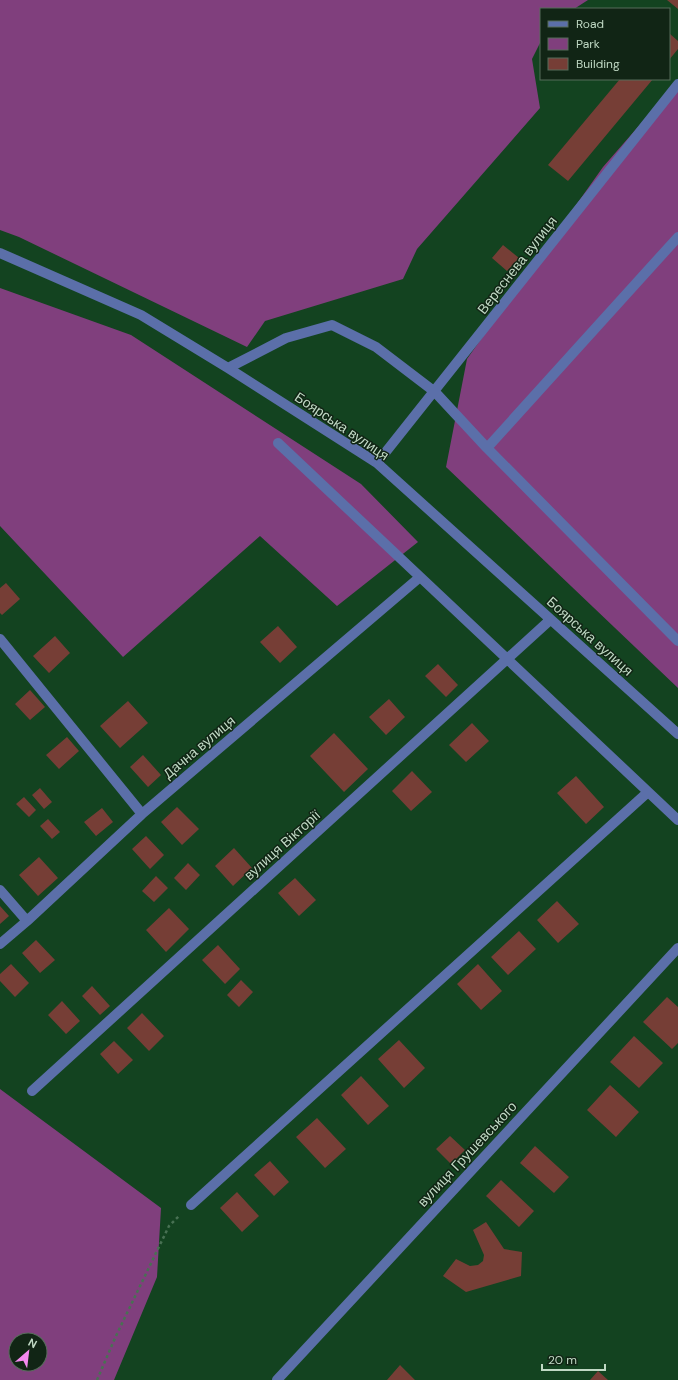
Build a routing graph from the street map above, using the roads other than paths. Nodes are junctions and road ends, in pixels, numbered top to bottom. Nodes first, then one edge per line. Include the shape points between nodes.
1 (678, 84) edge
2 (678, 237) edge
3 (0, 253) edge
4 (228, 368) junction
5 (435, 392) junction
6 (278, 443) dead end
7 (487, 448) junction
8 (377, 463) junction
9 (420, 577) junction
10 (550, 620) junction
11 (0, 639) edge
12 (678, 641) edge
13 (508, 660) junction
14 (678, 734) edge
15 (648, 792) junction
16 (142, 814) junction
17 (678, 820) edge
18 (0, 890) edge
19 (27, 921) junction
20 (0, 944) edge
21 (678, 948) edge
22 (32, 1091) dead end
23 (191, 1205) road end
24 (277, 1380) edge

1 - 5 street, Вереснева вулиця
2 - 7 street
3 - 4 street, Боярська вулиця via 141,315
4 - 5 street via 286,338 332,325 376,347
4 - 8 street, Боярська вулиця
5 - 7 street
5 - 8 street, Вереснева вулиця
6 - 9 street
7 - 12 street
8 - 10 street, Боярська вулиця
9 - 13 street
9 - 16 street, Дачна вулиця
10 - 13 street, вулиця Вікторії
10 - 14 street, Боярська вулиця
11 - 16 street
13 - 15 street
13 - 22 street, вулиця Вікторії
15 - 17 street
15 - 23 street
16 - 19 street, Дачна вулиця
18 - 19 street
19 - 20 street, Дачна вулиця
21 - 24 street, вулиця Грушевського

